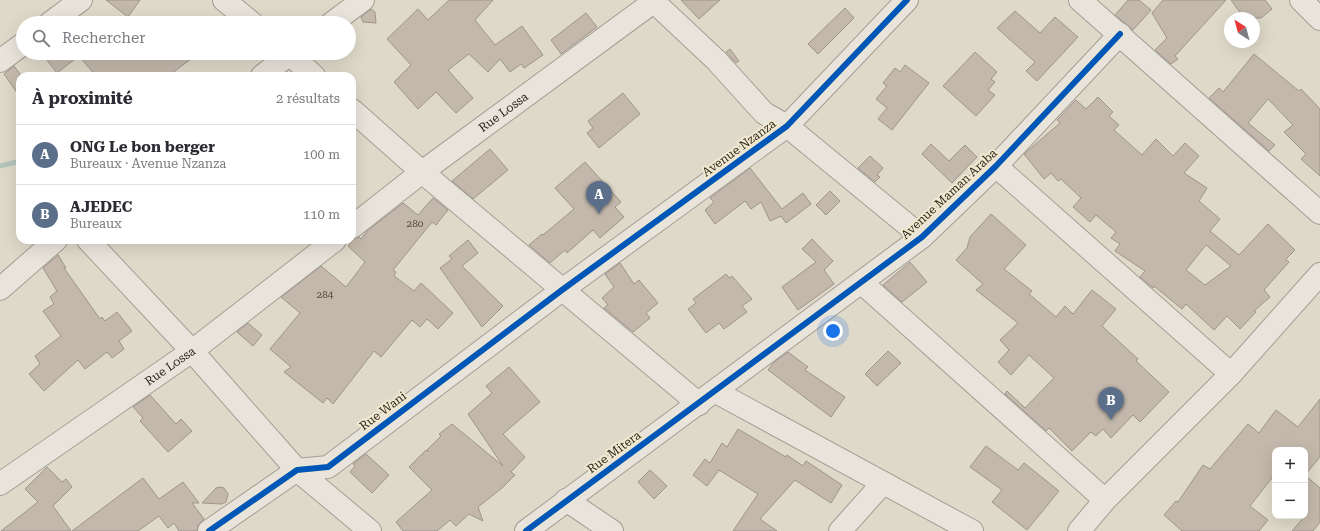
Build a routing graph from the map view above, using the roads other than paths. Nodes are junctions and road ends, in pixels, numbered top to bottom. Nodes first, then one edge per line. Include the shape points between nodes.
1 (80, 0) edge
2 (224, 0) edge
3 (363, 0) edge
4 (907, 0) edge
5 (1080, 0) edge
6 (1301, 0) edge
7 (654, 1) edge
8 (59, 16) edge
9 (243, 16) edge
10 (341, 16) edge
11 (1320, 19) edge
12 (1120, 34) junction
13 (16, 49) edge
14 (281, 60) edge
15 (297, 60) edge
16 (0, 61) edge
17 (267, 72) edge
18 (310, 72) edge
19 (356, 114) edge
20 (787, 126) junction
21 (996, 166) junction
22 (422, 172) junction
23 (1320, 213) edge
24 (356, 224) edge
25 (922, 237) junction
26 (51, 244) edge
27 (92, 244) edge
28 (330, 244) edge
29 (1320, 274) edge
30 (862, 283) junction
31 (0, 289) edge
32 (562, 290) junction
33 (192, 351) junction
34 (1231, 374) junction
35 (707, 398) junction
36 (298, 470) junction
37 (0, 484) edge
38 (883, 484) junction
39 (566, 500) junction
40 (1105, 500) junction
41 (208, 531) edge
42 (370, 531) edge
43 (526, 531) edge
44 (612, 531) edge
45 (840, 531) edge
46 (972, 531) edge
47 (1079, 531) edge

1 - 8 street
2 - 9 street
3 - 10 street
4 - 20 street, Avenue Nzanza
5 - 12 street
6 - 11 street
7 - 20 street via 716,60 764,113
7 - 22 street, Rue Lossa
12 - 21 street, Avenue Maman Araba
12 - 23 street
13 - 16 street
14 - 17 street
15 - 18 street
19 - 22 street
20 - 25 street
20 - 32 street, Avenue Nzanza
21 - 25 street, Avenue Maman Araba
21 - 34 street
22 - 24 street, Rue Lossa
22 - 32 street
25 - 30 street, Avenue Maman Araba
26 - 31 street
27 - 33 street
28 - 33 street, Rue Lossa
29 - 34 street
30 - 35 street, Avenue Maman Araba
30 - 40 street
32 - 35 street
32 - 36 street, Rue Wani via 328,467
33 - 36 street
33 - 37 street, Rue Lossa
34 - 40 street
35 - 38 street
35 - 39 street, Rue Mitera
36 - 41 street, Rue Wani
36 - 42 street
38 - 45 street
38 - 46 street
39 - 43 street, Rue Mitera
39 - 44 street
40 - 47 street

